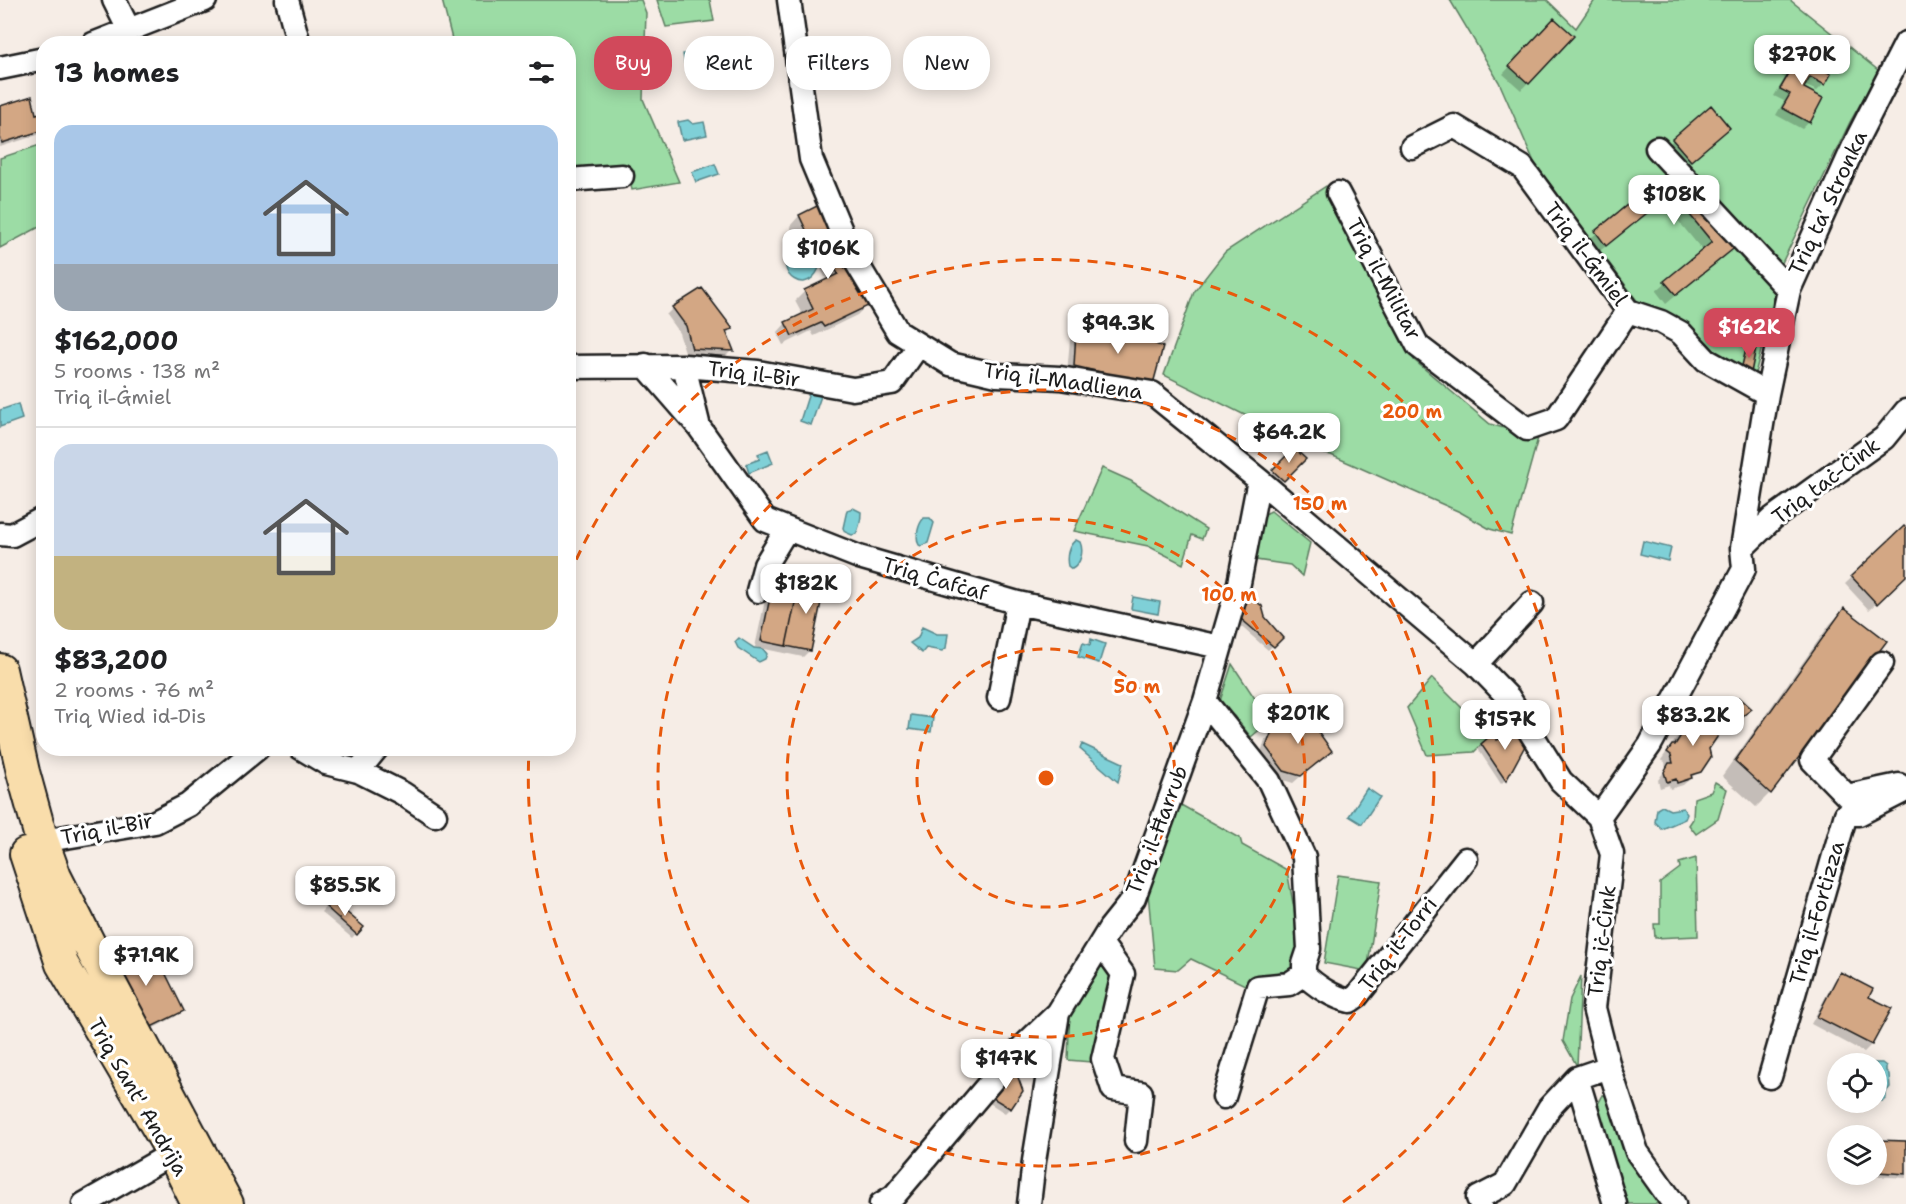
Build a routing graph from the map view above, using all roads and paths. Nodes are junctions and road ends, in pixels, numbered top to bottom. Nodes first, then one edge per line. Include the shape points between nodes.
1 (114, 0) edge
2 (205, 0) edge
3 (287, 0) edge
4 (789, 0) edge
5 (129, 30) junction
6 (114, 36) edge
7 (297, 36) edge
8 (1906, 43) edge
9 (36, 61) edge
10 (0, 68) edge
11 (1412, 147) dead end
12 (1657, 148) dead end
13 (622, 176) dead end
14 (576, 179) edge
15 (1338, 193) dead end
16 (1789, 290) junction
17 (1628, 311) junction
18 (918, 345) junction
19 (645, 365) junction
20 (684, 366) junction
21 (576, 368) edge
22 (1767, 394) junction
23 (1906, 411) edge
24 (699, 427) junction
25 (1259, 480) junction
26 (36, 522) edge
27 (787, 529) junction
28 (0, 534) edge
29 (1742, 548) junction
30 (758, 591) dead end
31 (1018, 603) junction
32 (1532, 603) dead end
33 (1220, 647) junction
34 (1882, 663) dead end
35 (1476, 664) junction
36 (0, 670) edge
37 (999, 698) dead end
38 (1205, 701) junction
39 (0, 751) edge
40 (248, 756) edge
41 (314, 756) edge
42 (370, 756) edge
43 (358, 771) junction
44 (1906, 788) edge
45 (435, 815) dead end
46 (1599, 817) junction
47 (42, 842) junction
48 (1466, 860) dead end
49 (1101, 943) junction
50 (1304, 974) junction
51 (1058, 1013) junction
52 (1609, 1067) junction
53 (1770, 1077) dead end
54 (1577, 1078) junction
55 (1224, 1097) dead end
56 (1136, 1141) dead end
57 (173, 1153) junction
58 (1479, 1201) edge
59 (84, 1204) edge
60 (198, 1204) edge
61 (227, 1204) edge
62 (881, 1204) edge
63 (1029, 1204) edge
64 (1615, 1204) edge
65 (1674, 1204) edge

1 - 5 street
2 - 5 street
3 - 7 street
4 - 18 street, Triq il-Madliena via 811,159 849,250 898,332
5 - 6 street
8 - 16 street, Triq ta' Stronka via 1858,137
9 - 10 street
11 - 17 street, Triq il-Ġmiel via 1454,126 1522,167
12 - 16 street
13 - 14 street
15 - 17 street, Triq il-Militar via 1418,346 1527,429 1556,419
16 - 22 street, Triq ta' Stronka
17 - 22 street, Triq il-Ġmiel via 1681,333 1706,360
18 - 20 street, Triq il-Bir via 892,383 853,389 758,372
18 - 25 street, Triq il-Madliena via 950,364 997,375 1060,378 1152,393
19 - 20 street, Triq il-Bir
19 - 21 street, Triq il-Bir
19 - 24 street, Triq Ċafċaf
20 - 24 street, Triq Ċafċaf
22 - 29 street, Triq ta' Stronka
23 - 29 street, Triq taċ-Ċink via 1884,438 1773,518
24 - 27 street, Triq Ċafċaf via 765,520
25 - 33 street, Triq il-Ħarrub via 1239,583
25 - 35 street, Triq il-Madliena
26 - 28 street via 12,535
27 - 30 street via 765,565
27 - 31 street, Triq Ċafċaf via 859,557
29 - 46 street, Triq ta' Stronka via 1744,568 1650,745
31 - 33 street, Triq Ċafċaf
31 - 37 street
32 - 35 street
33 - 38 street, Triq il-Ħarrub
34 - 44 street, Triq il-Fortizza via 1812,760 1847,796 1897,785
35 - 46 street, Triq il-Madliena via 1509,698 1561,781
36 - 47 highway, Triq Sant' Andrija
38 - 49 street, Triq il-Ħarrub via 1134,898
38 - 50 street via 1269,781 1304,857 1309,949
39 - 57 highway, Triq Sant' Andrija via 21,839 62,964
40 - 47 street, Triq il-Bir via 188,805 155,822
41 - 43 street
42 - 43 street
43 - 45 street
44 - 53 street, Triq il-Fortizza via 1859,814 1846,814
46 - 52 street, Triq iċ-Ċink via 1612,854 1594,1008
47 - 61 highway, Triq Sant' Andrija via 92,950
48 - 50 street, Triq it-Torri via 1350,1001
49 - 51 street, Triq il-Ħarrub
49 - 56 street via 1123,974 1102,1059 1113,1089 1141,1093
50 - 55 street via 1289,984 1258,987
51 - 62 street via 1011,1058 894,1196
51 - 63 street, Triq il-Ħarrub
52 - 54 street
52 - 65 street via 1637,1152
54 - 58 street via 1549,1108 1505,1184
54 - 64 street
57 - 59 street
57 - 60 highway, Triq Sant' Andrija

